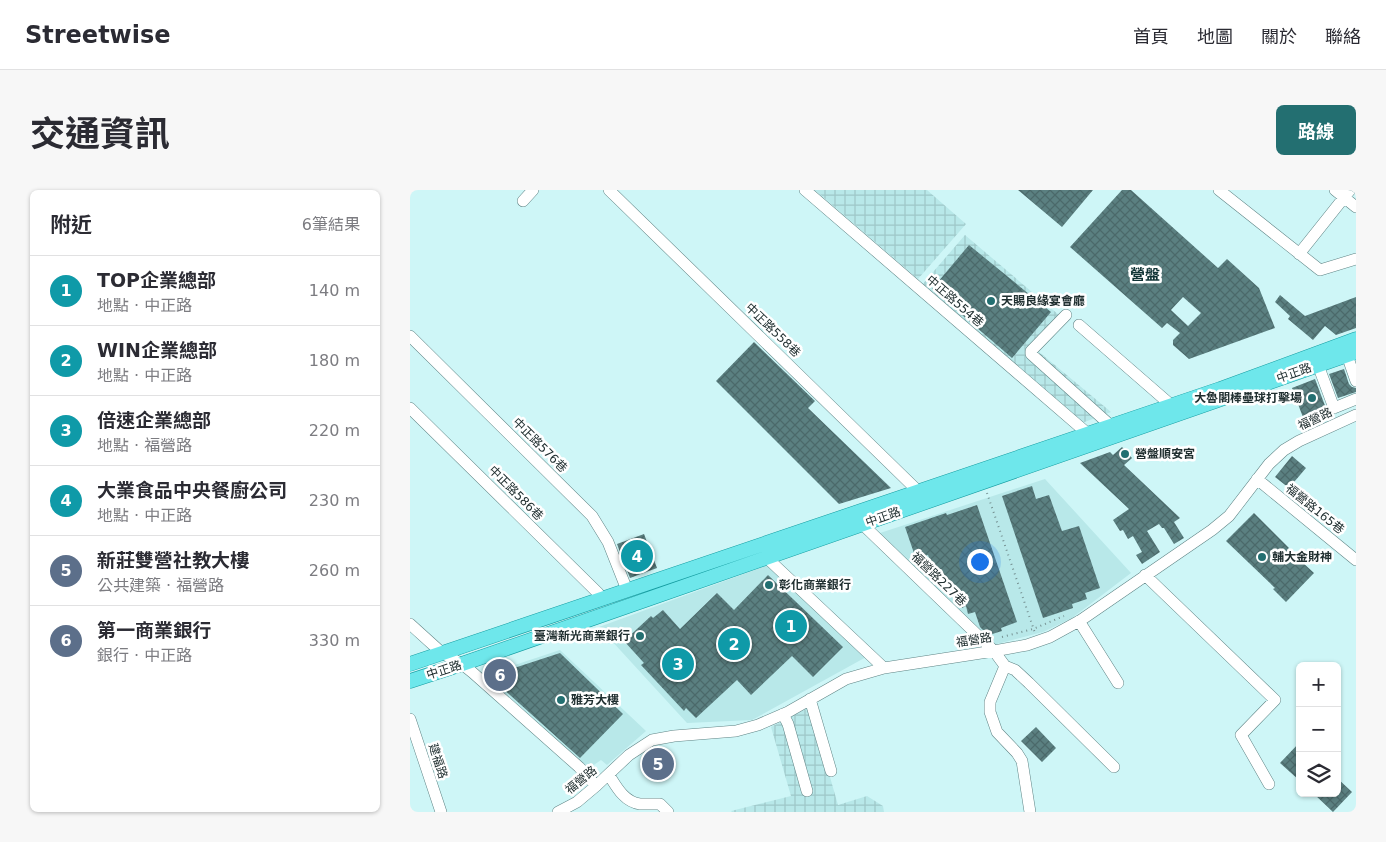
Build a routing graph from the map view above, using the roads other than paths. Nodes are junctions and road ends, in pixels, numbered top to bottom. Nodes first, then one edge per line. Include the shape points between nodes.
1 (533, 190) edge
2 (609, 190) edge
3 (805, 190) edge
4 (1220, 190) edge
5 (1343, 192) edge
6 (523, 201) dead end
7 (1356, 207) edge
8 (1299, 254) junction
9 (1356, 259) edge
10 (1066, 315) dead end
11 (1079, 325) dead end
12 (410, 336) edge
13 (1356, 339) edge
14 (1351, 354) edge
15 (1318, 365) junction
16 (1356, 381) edge
17 (1356, 399) edge
18 (1171, 405) junction
19 (410, 408) edge
20 (1356, 415) edge
21 (1110, 426) junction
22 (1087, 433) junction
23 (1257, 479) junction
24 (918, 491) junction
25 (852, 513) junction
26 (862, 524) junction
27 (767, 558) junction
28 (1356, 560) edge
29 (1145, 575) junction
30 (627, 590) junction
31 (600, 599) junction
32 (1075, 617) junction
33 (410, 624) edge
34 (994, 651) junction
35 (442, 653) junction
36 (410, 664) edge
37 (462, 664) junction
38 (1005, 666) junction
39 (884, 668) junction
40 (410, 681) edge
41 (1118, 683) dead end
42 (810, 700) junction
43 (783, 714) junction
44 (410, 719) edge
45 (1114, 767) dead end
46 (831, 772) dead end
47 (609, 775) junction
48 (1269, 784) dead end
49 (596, 786) junction
50 (807, 790) dead end
51 (441, 812) edge
52 (558, 812) edge
53 (668, 812) edge
54 (1030, 812) edge

1 - 6 street
2 - 24 street, 中正路558巷
3 - 22 street, 中正路554巷
4 - 8 street
5 - 7 street
5 - 8 street
8 - 9 street via 1320,270
10 - 21 street via 1031,354
11 - 18 street
12 - 30 street, 中正路576巷 via 592,516 608,542
13 - 18 main road, 中正路
14 - 15 main road, 中正路
14 - 16 street
15 - 17 street via 1334,408
15 - 26 main road, 中正路
18 - 21 main road, 中正路
19 - 31 street, 中正路586巷 via 598,593
20 - 23 street, 福營路 via 1284,450
21 - 22 main road, 中正路
22 - 24 main road, 中正路
23 - 28 street, 福營路165巷
23 - 29 street, 福營路 via 1229,516
24 - 25 main road, 中正路
25 - 26 street, 福營路227巷
25 - 30 main road, 中正路
26 - 27 main road, 中正路
26 - 34 street, 福營路227巷
27 - 37 main road, 中正路
27 - 39 street
29 - 32 street, 福營路
29 - 48 street via 1275,700 1241,736
30 - 31 main road, 中正路
31 - 35 main road, 中正路
32 - 34 street, 福營路 via 1050,637
32 - 41 street
33 - 35 street
34 - 38 street, 福營路227巷
34 - 39 street, 福營路
35 - 36 main road, 中正路
35 - 37 street
37 - 40 main road, 中正路
37 - 49 street via 579,767
38 - 45 street, 福營路227巷 via 1015,670
38 - 54 street via 990,702 990,712 997,732 1022,761
39 - 42 street, 福營路 via 846,679
42 - 43 street, 福營路
42 - 46 street
43 - 47 street, 福營路 via 736,730 652,740
43 - 50 street
44 - 51 street, 建福路
47 - 49 street, 福營路
47 - 53 street via 628,799 638,804 660,804
49 - 52 street, 福營路

